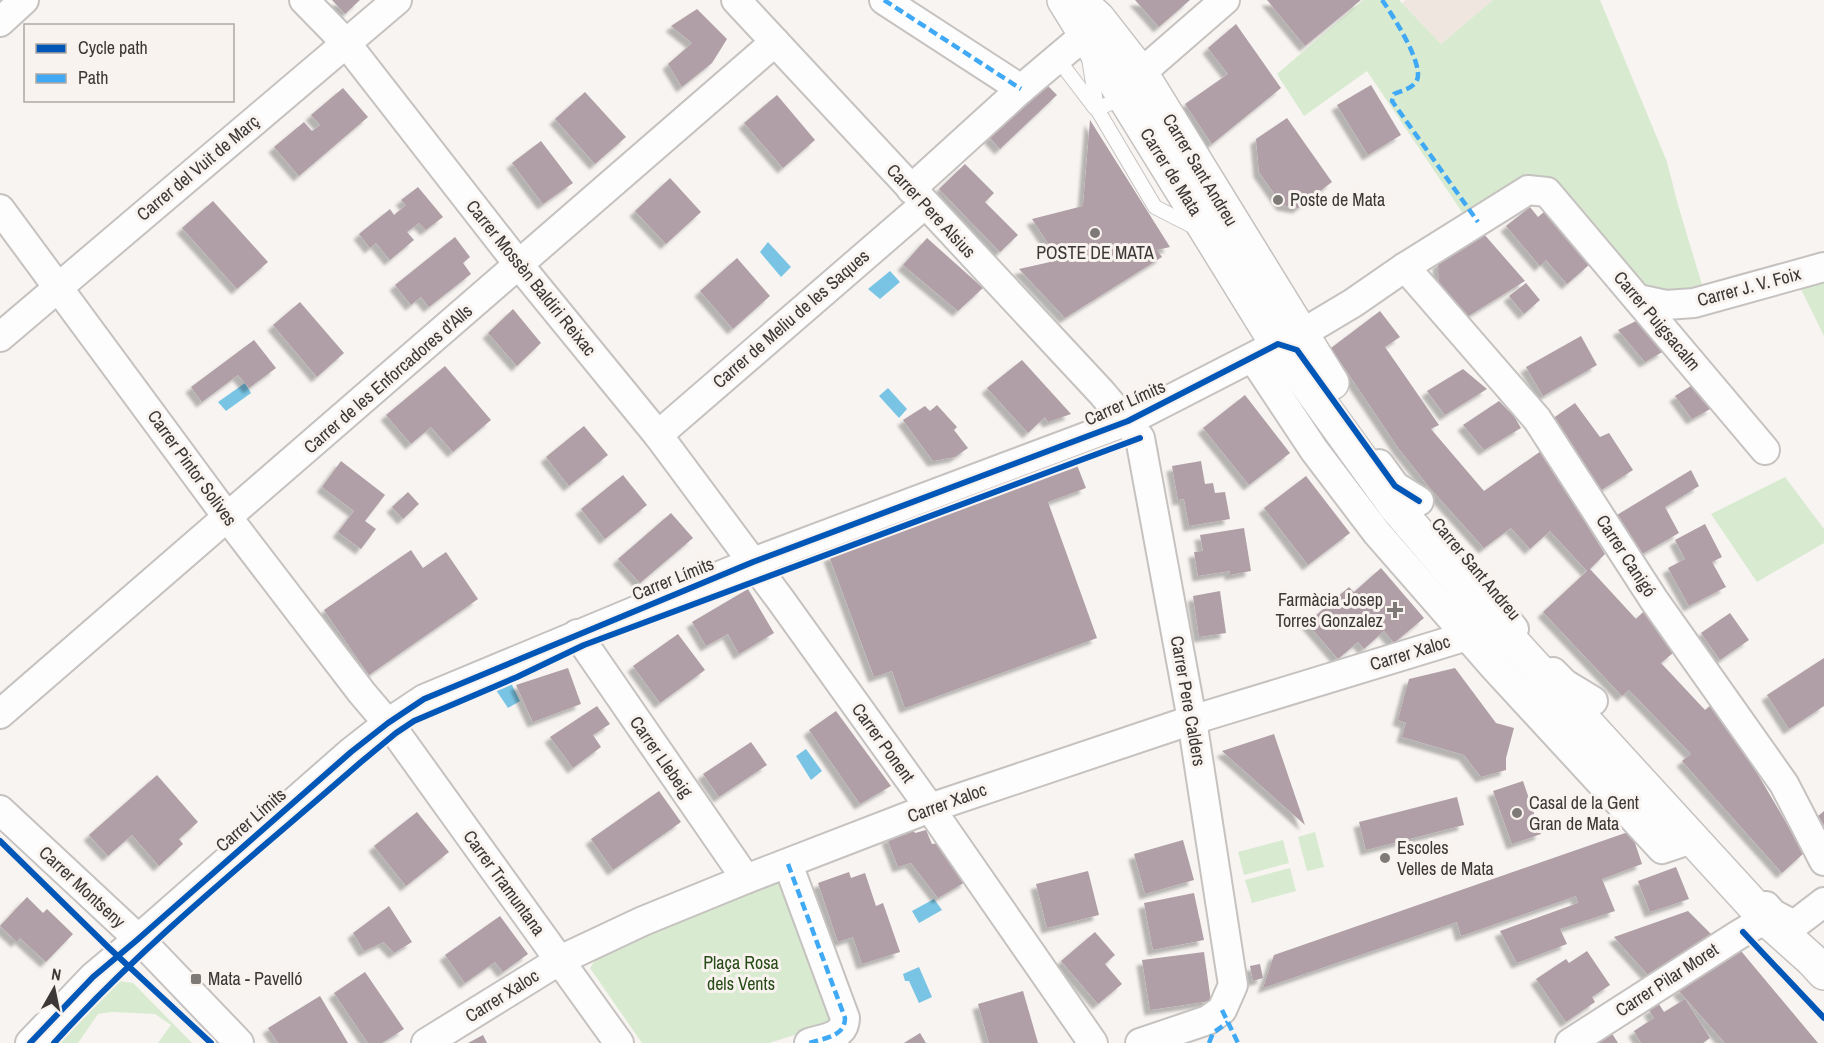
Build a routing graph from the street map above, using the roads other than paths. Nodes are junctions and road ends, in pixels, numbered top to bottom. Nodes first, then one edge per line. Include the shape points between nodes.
1 (24, 0) edge
2 (304, 0) edge
3 (397, 0) edge
4 (736, 0) edge
5 (884, 0) edge
6 (1064, 0) edge
7 (1078, 0) edge
8 (1225, 0) edge
9 (0, 22) edge
10 (1085, 35) junction
11 (775, 42) junction
12 (346, 43) junction
13 (1057, 58) junction
14 (1021, 88) junction
15 (1121, 93) junction
16 (1547, 192) joint
17 (918, 197) junction
18 (0, 209) edge
19 (519, 265) junction
20 (1405, 267) junction
21 (1824, 267) edge
22 (58, 287) junction
23 (1638, 299) junction
24 (0, 338) edge
25 (1287, 340) junction
26 (1128, 421) junction
27 (658, 435) junction
28 (1765, 450) dead end
29 (228, 518) junction
30 (753, 562) junction
31 (1480, 629) junction
32 (577, 634) junction
33 (1593, 701) junction
34 (0, 714) edge
35 (1192, 720) junction
36 (388, 723) junction
37 (1652, 795) junction
38 (930, 808) junction
39 (0, 810) edge
40 (1677, 844) junction
41 (1824, 861) edge
42 (788, 864) junction
43 (746, 879) junction
44 (1824, 902) edge
45 (1777, 919) junction
46 (137, 940) junction
47 (560, 960) junction
48 (1818, 966) edge
49 (30, 1043) edge
50 (239, 1043) edge
51 (426, 1043) edge
52 (619, 1043) edge
53 (809, 1043) edge
54 (1093, 1043) edge
55 (1140, 1043) edge
56 (1570, 1043) edge

1 - 9 street
2 - 12 street, Carrer Mossèn Baldiri Reixac
3 - 12 street, Carrer del Vuit de Març
4 - 11 street, Carrer Pere Alsius
5 - 14 street
6 - 10 main road, Carrer de Mata
7 - 15 main road, Carrer Sant Andreu via 1098,18
8 - 15 street
10 - 13 street, Carrer de Meliu de les Saques
10 - 15 main road, Carrer de Mata
11 - 17 street, Carrer Pere Alsius
11 - 19 street, Carrer de les Enforcadores d'Alls
12 - 19 street, Carrer Mossèn Baldiri Reixac
12 - 22 street, Carrer del Vuit de Març
13 - 14 street, Carrer de Meliu de les Saques
13 - 15 lane
14 - 17 street, Carrer de Meliu de les Saques
15 - 25 main road, Carrer de Mata via 1233,273
15 - 25 main road, Carrer Sant Andreu via 1205,178
16 - 20 street, Carrer Límits via 1528,190
16 - 23 street, Carrer Puigsacalm
17 - 26 street, Carrer Pere Alsius
17 - 27 street, Carrer de Meliu de les Saques
18 - 22 street, Carrer Pintor Solives
19 - 27 street, Carrer Mossèn Baldiri Reixac
19 - 29 street, Carrer de les Enforcadores d'Alls
20 - 25 street, Carrer Límits via 1353,303
20 - 41 street, Carrer Canigó via 1537,419 1654,600 1784,784
21 - 23 street, Carrer J. V. Foix via 1694,303 1666,305
22 - 24 street, Carrer del Vuit de Març
22 - 29 street, Carrer Pintor Solives
23 - 28 street, Carrer Puigsacalm
25 - 26 street, Carrer Límits
25 - 31 main road, Carrer Sant Andreu
25 - 33 main road, Carrer Sant Andreu via 1333,385 1419,501
26 - 30 street, Carrer Límits
26 - 35 street, Carrer Pere Calders via 1140,438
27 - 30 street, Carrer Mossèn Baldiri Reixac
29 - 34 street, Carrer de les Enforcadores d'Alls
29 - 36 street, Carrer Pintor Solives
30 - 32 street, Carrer Límits
30 - 38 street, Carrer Ponent
31 - 33 street via 1510,624 1564,684
31 - 35 street, Carrer Xaloc
31 - 37 main road, Carrer Sant Andreu
31 - 40 street
32 - 36 street, Carrer Límits via 424,699
32 - 43 street, Carrer Llebeig
33 - 45 main road, Carrer Sant Andreu
35 - 38 street, Carrer Xaloc
35 - 55 street, Carrer Pere Calders via 1233,985 1222,1010 1208,1020
36 - 46 street, Carrer Límits
36 - 47 street, Carrer Tramuntana
37 - 40 main road, Carrer Sant Andreu
37 - 45 street via 1675,810
38 - 42 street, Carrer Xaloc
38 - 54 street, Carrer Ponent
39 - 46 street, Carrer Montseny
40 - 45 main road, Carrer Sant Andreu
42 - 43 street, Carrer Xaloc
42 - 53 street via 845,1018 841,1032
43 - 47 street, Carrer Xaloc
44 - 45 street, Carrer Pilar Moret
45 - 48 main road, Carrer Sant Andreu
45 - 56 street, Carrer Pilar Moret
46 - 49 street, Carrer Límits via 93,977
46 - 50 street, Carrer Montseny
47 - 51 street, Carrer Xaloc
47 - 52 street, Carrer Tramuntana

